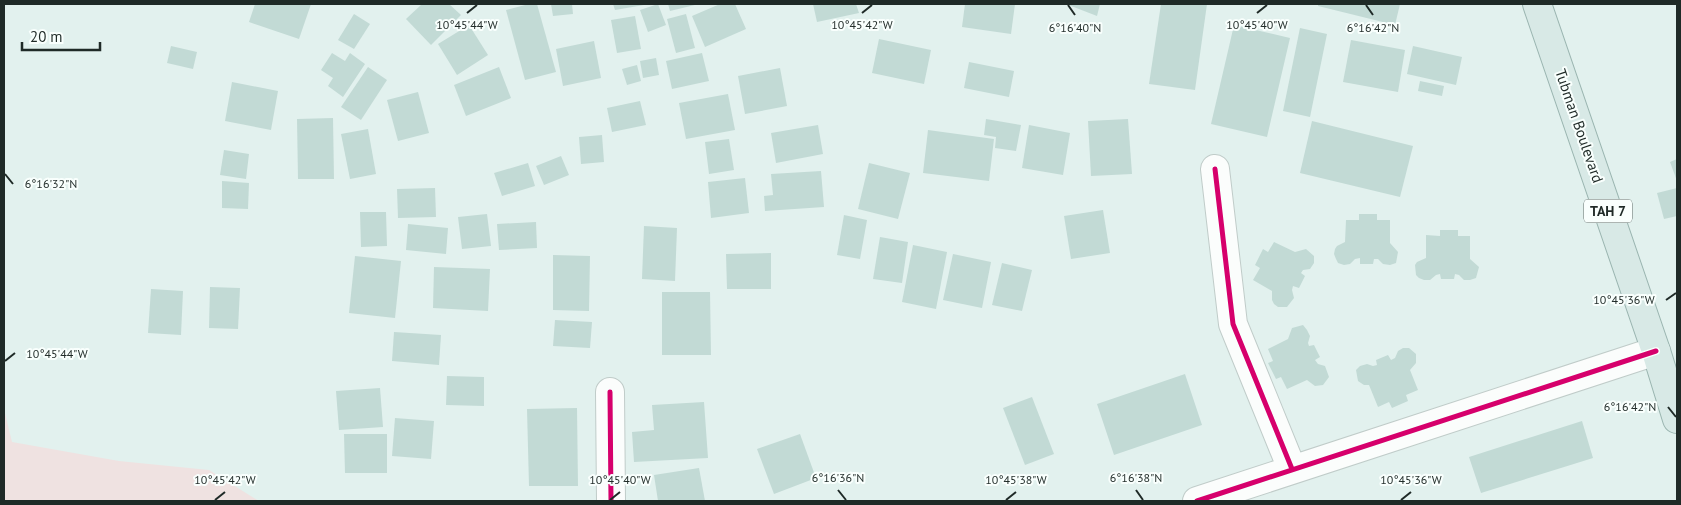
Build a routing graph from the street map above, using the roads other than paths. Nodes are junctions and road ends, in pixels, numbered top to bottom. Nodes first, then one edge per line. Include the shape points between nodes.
1 (1538, 4) edge
2 (1215, 169) dead end
3 (1656, 351) junction
4 (610, 392) dead end
5 (1677, 418) edge
6 (1292, 469) junction
7 (1237, 494) edge
8 (611, 501) edge
9 (1197, 501) edge

1 - 3 highway, Tubman Boulevard / TAH 7
2 - 6 street via 1233,324
3 - 5 highway, Tubman Boulevard / TAH 7
3 - 6 street
4 - 8 street
6 - 7 street
7 - 9 street

